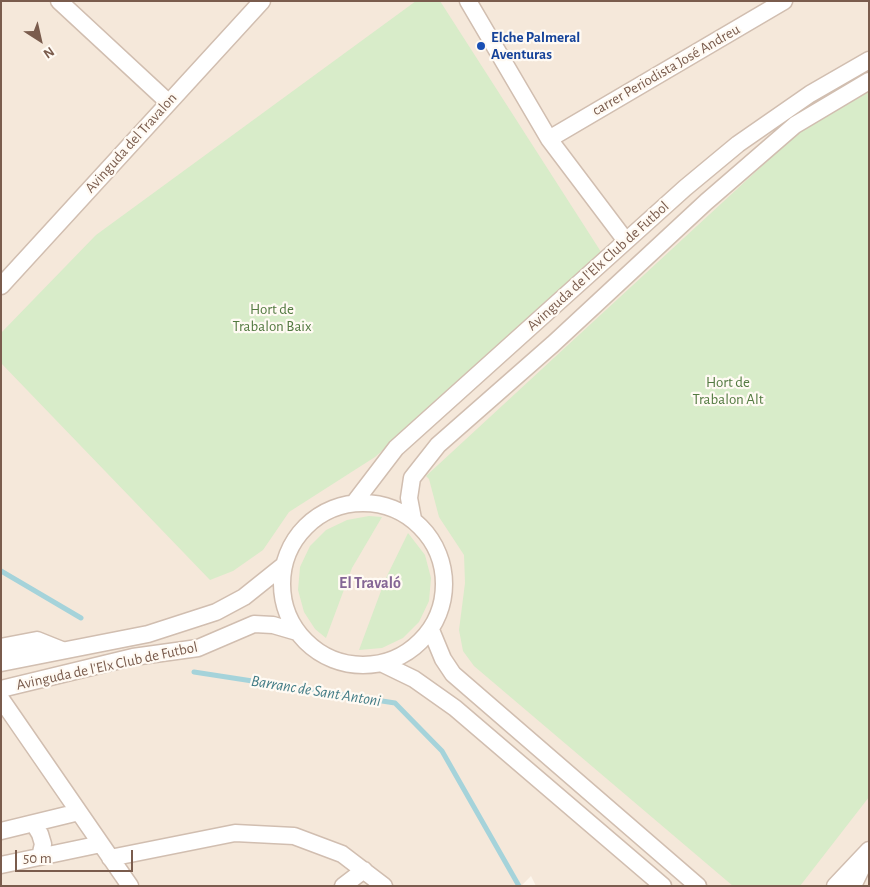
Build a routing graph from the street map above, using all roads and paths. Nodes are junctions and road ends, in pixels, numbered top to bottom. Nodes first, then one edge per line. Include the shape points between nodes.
1 (59, 1) edge
2 (262, 1) edge
3 (468, 1) edge
4 (784, 1) edge
5 (869, 60) edge
6 (869, 81) edge
7 (168, 102) junction
8 (549, 139) junction
9 (626, 240) junction
10 (1, 286) edge
11 (354, 503) junction
12 (414, 520) junction
13 (284, 565) junction
14 (431, 630) junction
15 (298, 632) junction
16 (1, 647) edge
17 (62, 650) junction
18 (1, 663) edge
19 (381, 663) junction
20 (1, 689) edge
21 (1, 699) edge
22 (79, 812) junction
23 (34, 824) junction
24 (1, 831) edge
25 (105, 851) junction
26 (869, 851) edge
27 (40, 857) junction
28 (1, 865) edge
29 (364, 870) junction
30 (130, 886) edge
31 (343, 886) edge
32 (384, 886) edge
33 (663, 886) edge
34 (698, 886) edge
35 (835, 886) edge
36 (853, 886) edge

1 - 7 street
2 - 7 street, Avinguda del Travalon
3 - 8 street
4 - 8 street, carrer Periodista José Andreu
5 - 9 street, Avinguda de l'Elx Club de Futbol via 810,94 738,144
6 - 12 street, Avinguda de l'Elx Club de Futbol via 795,124 438,445 412,478 409,498
7 - 10 street, Avinguda del Travalon
8 - 9 street
9 - 11 street, Avinguda de l'Elx Club de Futbol via 396,448
11 - 12 street via 380,504
11 - 13 street via 328,510 301,532
12 - 14 street via 425,529 440,555 445,584 441,610
13 - 15 street via 284,601
13 - 17 street, Avinguda de l'Elx Club de Futbol via 244,597 216,612 148,634
14 - 19 street via 423,640 396,658
14 - 34 street via 442,659 453,674
15 - 19 street via 312,648 342,663
15 - 20 street, Avinguda de l'Elx Club de Futbol via 254,624 198,648 133,657
16 - 17 street via 37,640
17 - 18 street, Avinguda de l'Elx Club de Futbol
19 - 33 street via 414,679 455,708
21 - 22 street
22 - 23 street
22 - 25 street
23 - 24 street
23 - 27 street via 43,844
25 - 27 street
25 - 29 street via 235,833 294,836 342,854
25 - 30 street
26 - 35 street
26 - 36 street
27 - 28 street
29 - 31 street
29 - 32 street

